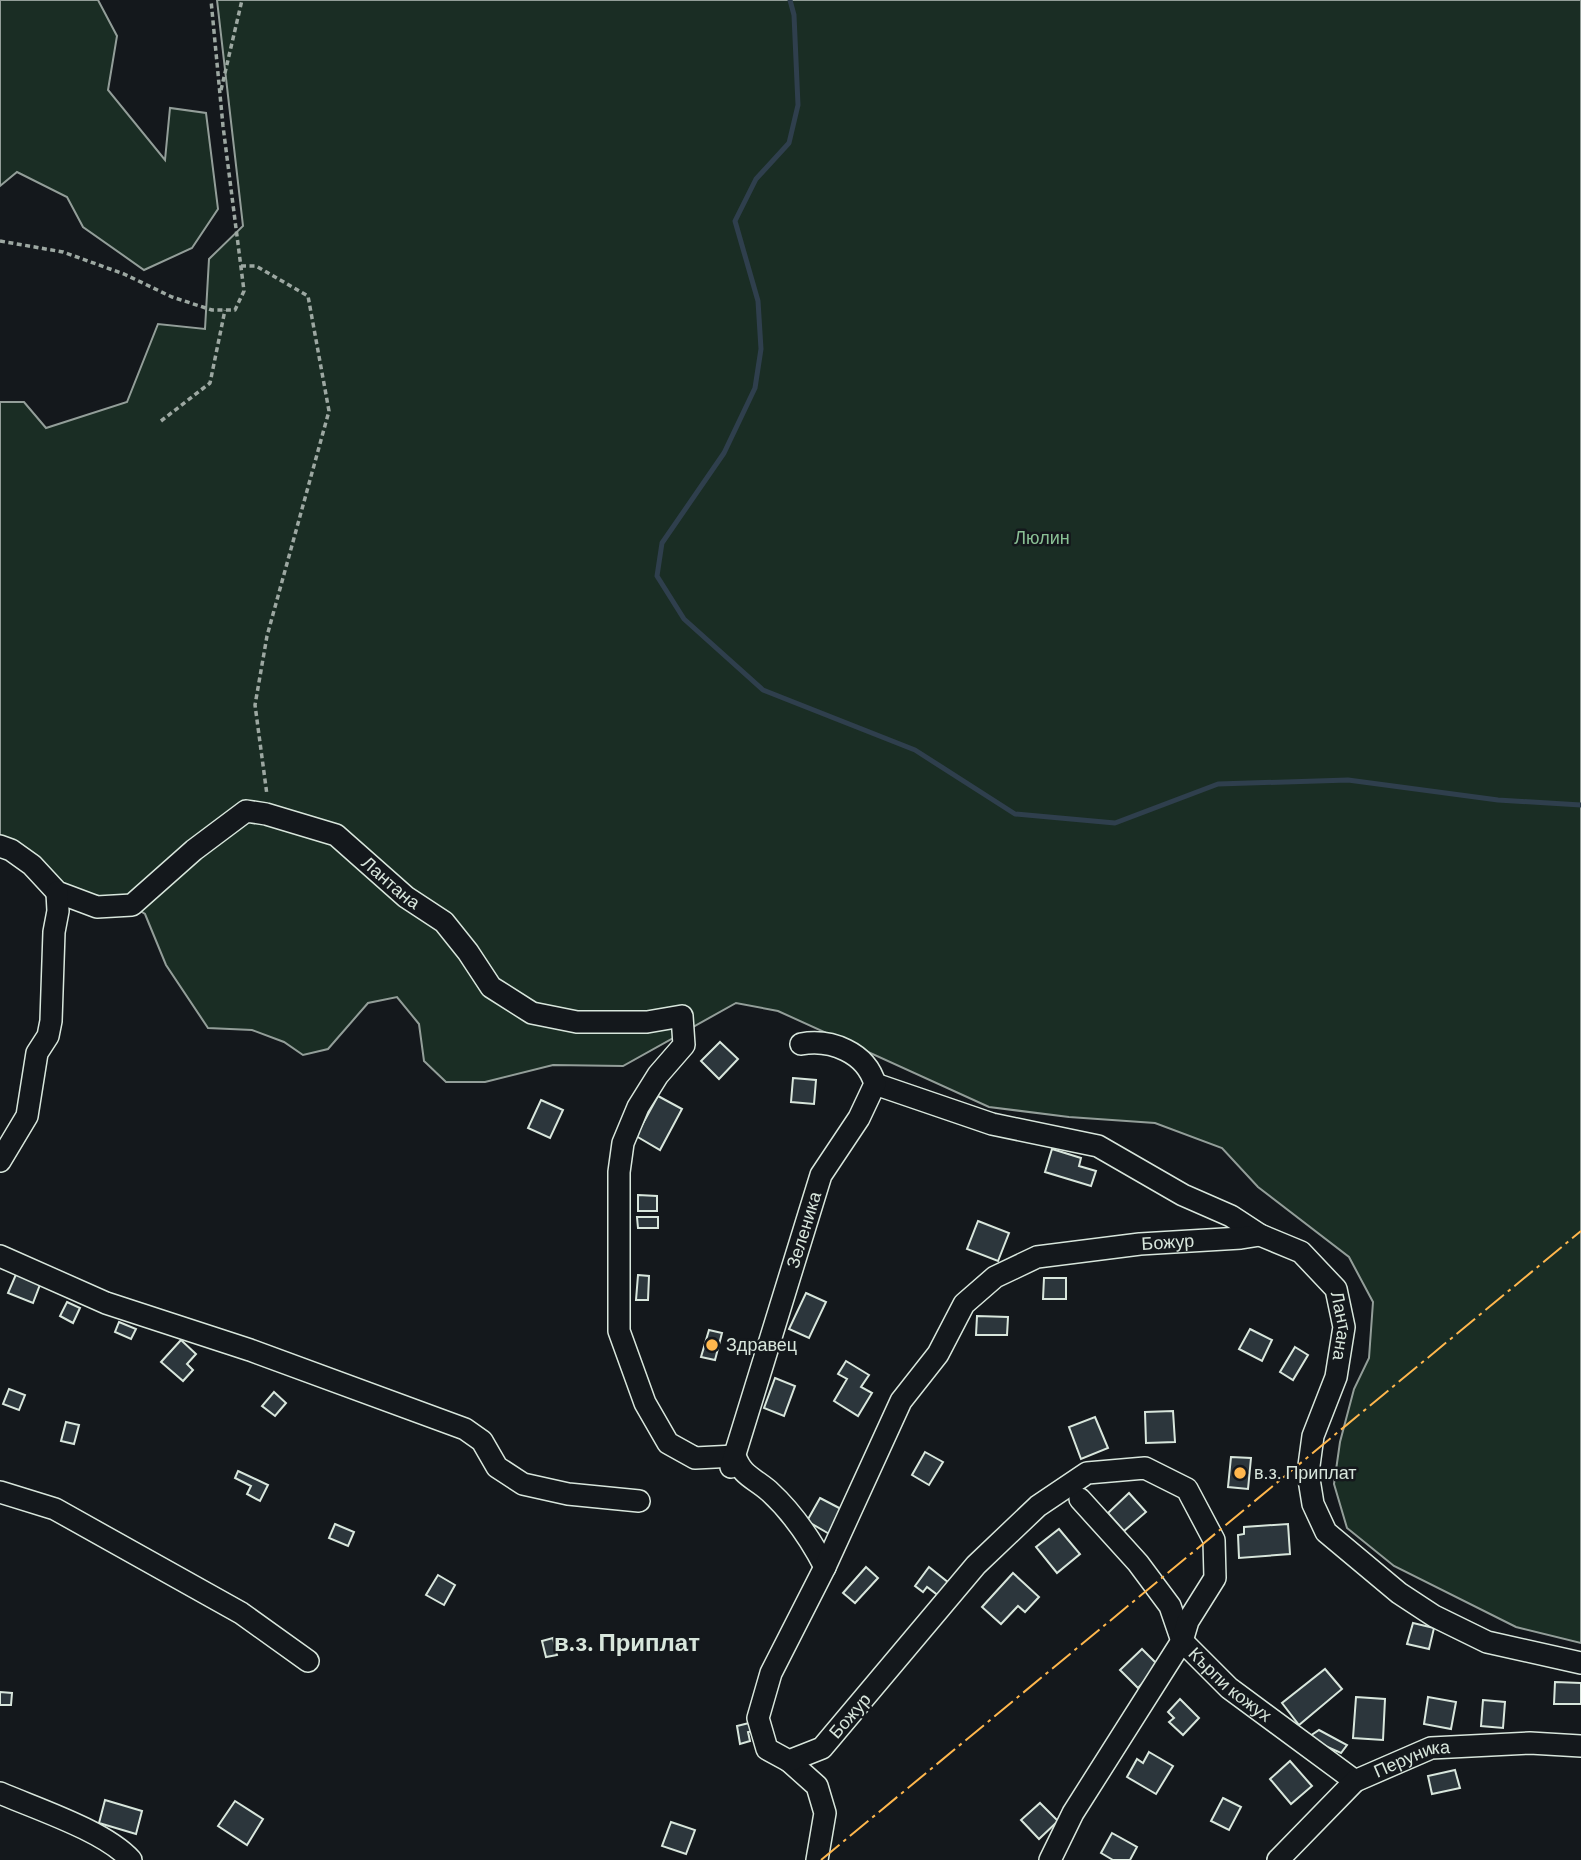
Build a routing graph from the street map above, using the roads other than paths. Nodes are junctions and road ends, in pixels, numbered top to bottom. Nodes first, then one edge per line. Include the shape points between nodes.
1 (269, 805) road end
2 (246, 811) junction
3 (0, 846) edge
4 (57, 892) junction
5 (801, 1044) dead end
6 (875, 1084) junction
7 (0, 1161) edge
8 (1260, 1235) junction
9 (0, 1256) edge
10 (732, 1466) junction
11 (0, 1492) edge
12 (1080, 1499) dead end
13 (639, 1501) dead end
14 (825, 1567) junction
15 (1182, 1641) junction
16 (308, 1661) dead end
17 (1581, 1663) edge
18 (1581, 1746) edge
19 (789, 1761) junction
20 (1355, 1782) junction
21 (0, 1793) edge
22 (131, 1860) edge
23 (817, 1860) edge
24 (1050, 1860) edge
25 (1278, 1860) edge

1 - 2 street
2 - 4 street via 132,905 97,907
2 - 10 street, Лантана via 336,835 406,897 444,922 491,987 532,1013 577,1022 647,1022 682,1016 684,1045 638,1107 623,1143 619,1331 645,1403 668,1443 695,1458
3 - 4 street via 32,865
4 - 7 street via 48,1036 37,1053 27,1116
5 - 6 street via 817,1041 842,1047 872,1071
6 - 8 street, Лантана via 992,1124 1098,1146
6 - 10 street, Зеленика via 859,1118 821,1175
8 - 14 street, Божур via 1037,1257 995,1277 964,1304 938,1354 901,1401
8 - 17 street, Лантана via 1301,1252 1336,1289 1344,1327 1336,1377 1313,1436 1308,1473 1313,1504 1326,1532 1434,1616 1487,1642
9 - 13 street via 106,1303 466,1429 482,1441 497,1467 523,1484
10 - 14 street via 768,1491 802,1526
11 - 16 street via 55,1508 241,1613
12 - 15 street, Кърпи кожух via 1170,1606
14 - 19 street, Божур via 771,1673 758,1718 767,1749
15 - 19 street, Божур via 1188,1621 1215,1578 1214,1540 1187,1489 1145,1468 1087,1473 1038,1506 976,1564 822,1748
15 - 20 street, Кърпи кожух via 1229,1688
15 - 24 street, Божур via 1073,1813
18 - 20 street, Перуника via 1530,1743 1431,1748
19 - 23 street via 817,1786 825,1813
20 - 25 street, Перуника
21 - 22 street via 94,1834

